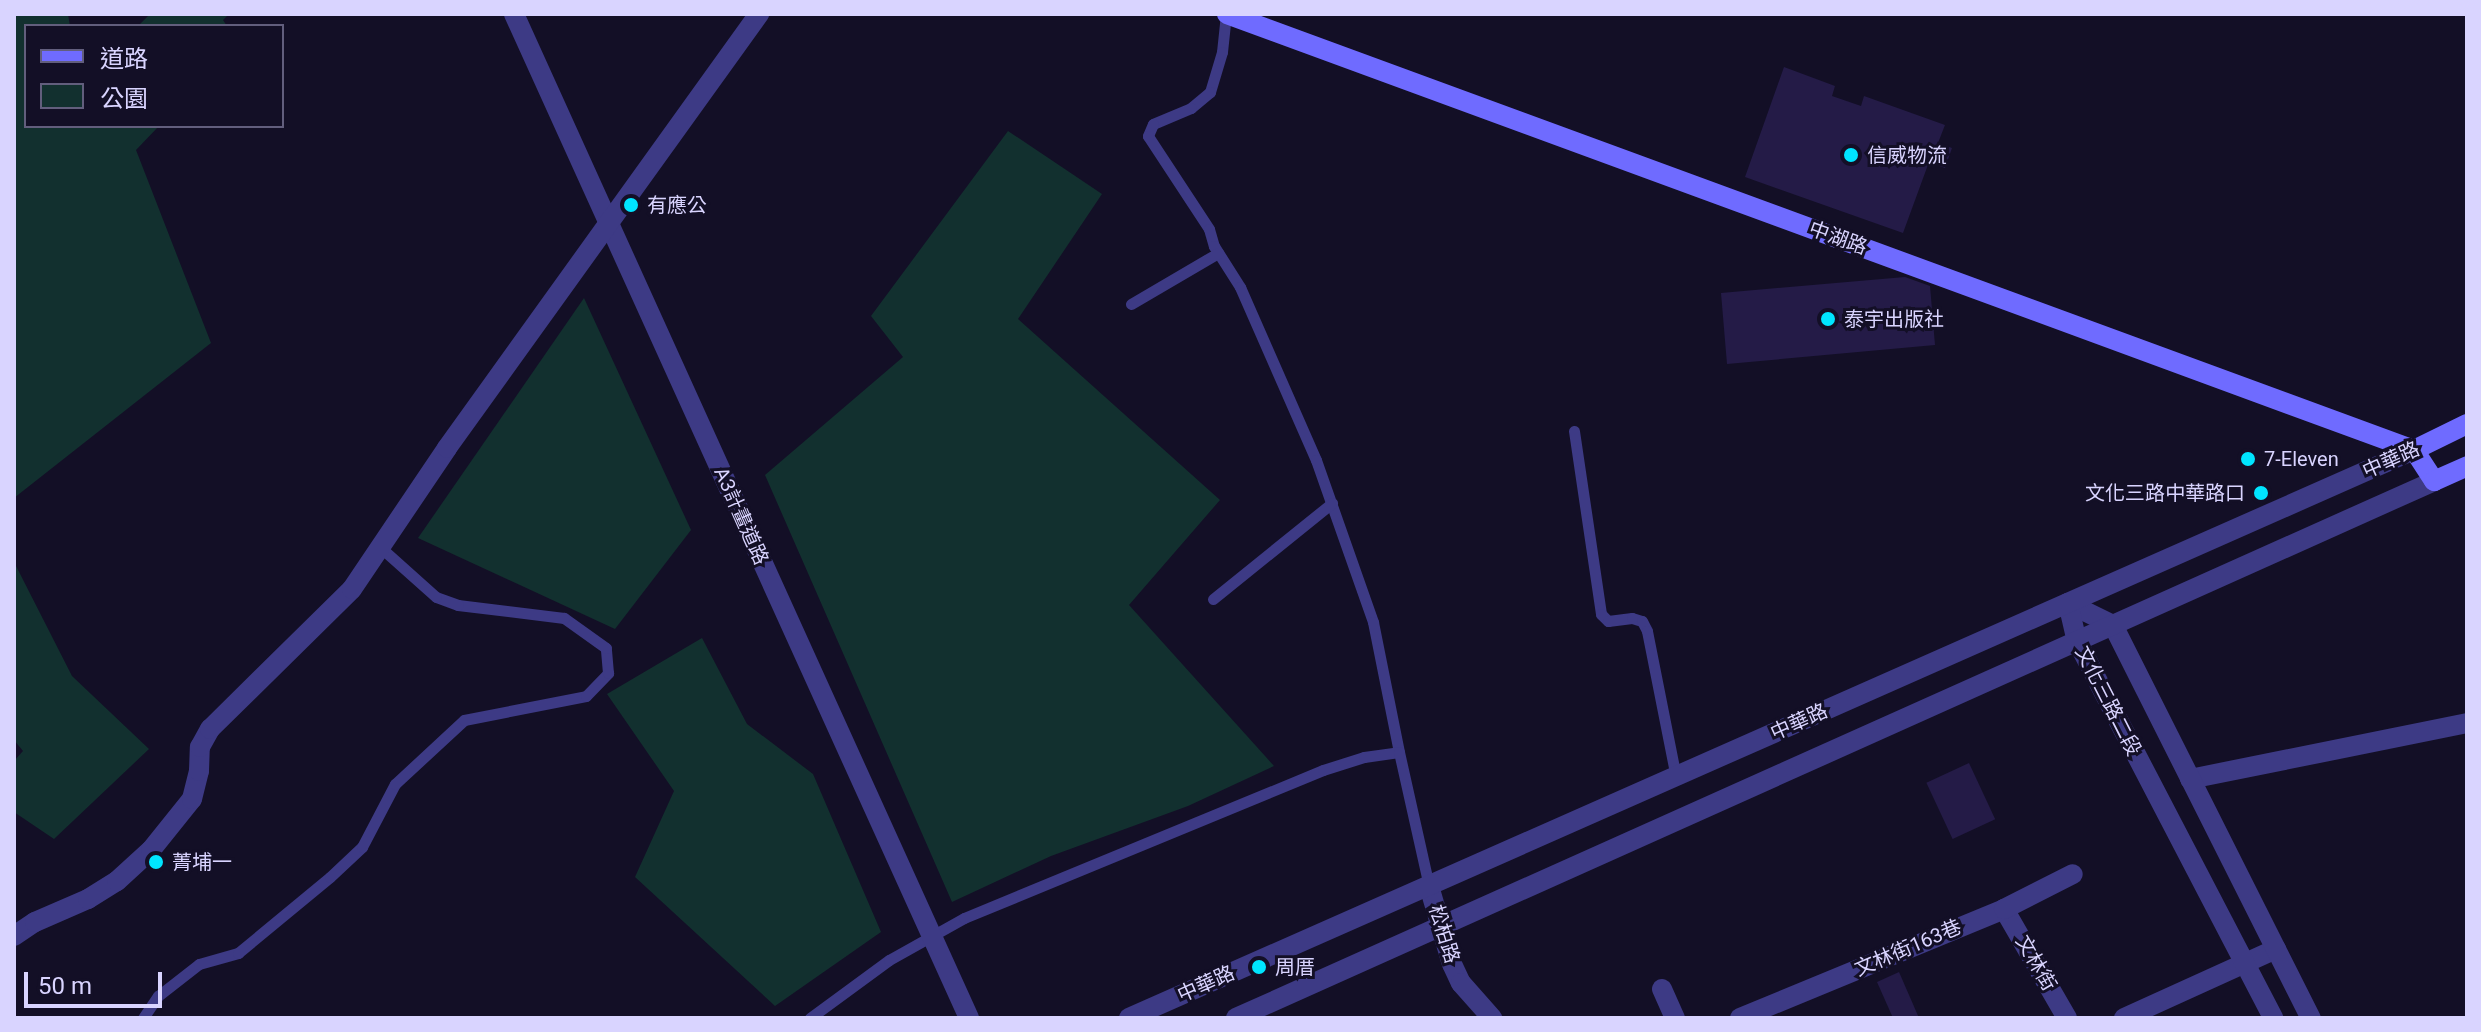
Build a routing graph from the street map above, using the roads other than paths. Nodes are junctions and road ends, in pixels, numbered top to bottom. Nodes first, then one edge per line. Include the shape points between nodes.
1 (514, 14) edge
2 (759, 14) edge
3 (1226, 14) edge
4 (609, 223) junction
5 (1218, 253) junction
6 (1131, 304) dead end
7 (2467, 424) edge
8 (1574, 431) dead end
9 (2414, 450) junction
10 (2467, 466) edge
11 (2434, 481) junction
12 (1332, 503) junction
13 (379, 546) junction
14 (1213, 599) dead end
15 (2068, 603) junction
16 (2113, 625) junction
17 (2077, 641) junction
18 (2467, 723) edge
19 (1399, 752) junction
20 (1676, 777) junction
21 (2190, 779) junction
22 (2073, 874) dead end
23 (1429, 886) junction
24 (2004, 909) junction
25 (1441, 926) junction
26 (14, 936) edge
27 (932, 936) junction
28 (2276, 949) junction
29 (2243, 965) junction
30 (1662, 989) dead end
31 (143, 1018) edge
32 (810, 1018) edge
33 (969, 1018) edge
34 (1129, 1018) edge
35 (1236, 1018) edge
36 (1492, 1018) edge
37 (1675, 1018) edge
38 (1740, 1018) edge
39 (2067, 1018) edge
40 (2124, 1018) edge
41 (2273, 1018) edge
42 (2311, 1018) edge

1 - 4 street, A3計畫道路
2 - 4 street
3 - 5 lane via 1210,92 1191,108 1153,124 1148,136 1209,229
3 - 9 main road, 中湖路
4 - 13 street
4 - 27 street, A3計畫道路
5 - 6 lane
5 - 12 lane via 1240,287
7 - 9 main road, 中華路
8 - 20 lane via 1601,614 1608,621 1642,621 1647,631
9 - 11 main road
9 - 15 street, 中華路
10 - 11 main road, 中華路
11 - 16 street, 中華路
12 - 14 lane
12 - 19 lane via 1373,622
13 - 26 street via 338,606 210,729 200,747 192,799 151,850 117,881
13 - 31 lane via 436,597 458,605 564,618 606,648 608,673 586,696 464,720 395,784 362,847 330,877 238,953 199,964 158,996
15 - 16 street, 文化三路二段
15 - 17 street, 文化三路二段
15 - 20 street, 中華路
16 - 17 street, 中華路
16 - 21 street, 文化三路二段
17 - 25 street, 中華路
17 - 29 street, 文化三路二段
18 - 21 street
19 - 23 lane
19 - 27 lane via 1323,770 1030,889
20 - 23 street, 中華路
21 - 28 street, 文化三路二段
22 - 24 street, 文林街163巷
23 - 25 street, 松柏路
23 - 34 street, 中華路
24 - 38 street, 文林街163巷
24 - 39 street, 文林街
25 - 35 street, 中華路
25 - 36 street, 松柏路 via 1461,983
27 - 32 lane via 889,960
27 - 33 street, A3計畫道路
28 - 29 street
28 - 42 street, 文化三路二段
29 - 40 street
29 - 41 street, 文化三路二段
30 - 37 street

